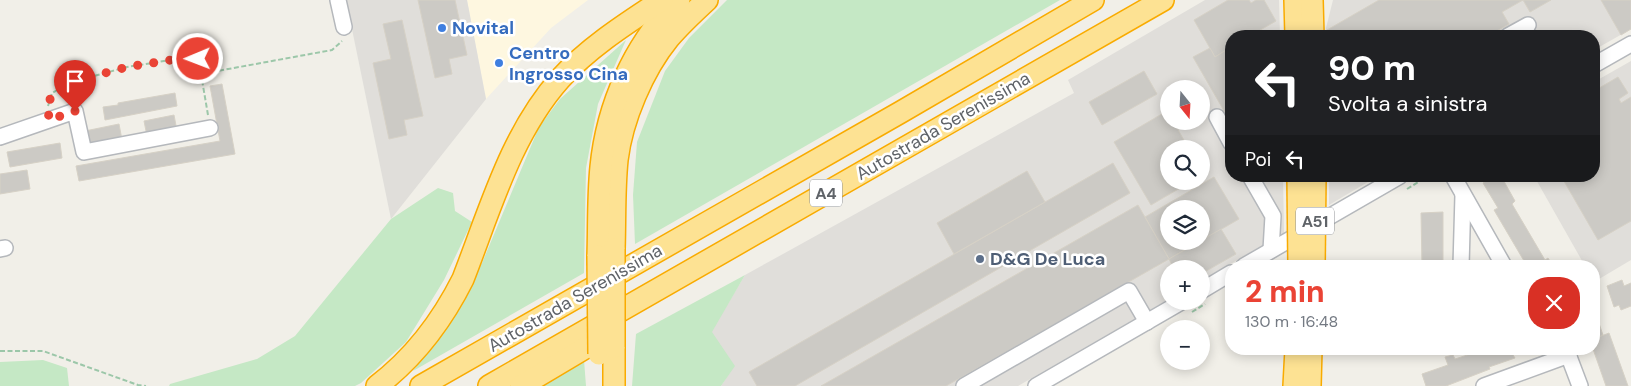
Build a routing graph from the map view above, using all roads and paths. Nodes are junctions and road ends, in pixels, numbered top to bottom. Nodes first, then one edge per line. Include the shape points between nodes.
1 (338, 0) edge
2 (662, 0) edge
3 (679, 0) edge
4 (707, 0) edge
5 (1093, 0) edge
6 (1163, 0) edge
7 (1295, 0) edge
8 (1312, 0) edge
9 (1528, 25) dead end
10 (344, 27) joint
11 (1296, 30) edge
12 (1313, 30) edge
13 (1519, 30) edge
14 (1631, 44) edge
15 (1600, 62) edge
16 (216, 72) junction
17 (1217, 117) dead end
18 (49, 120) junction
19 (210, 128) joint
20 (1225, 132) edge
21 (0, 137) edge
22 (1253, 182) edge
23 (1298, 182) edge
24 (1315, 182) edge
25 (1390, 182) edge
26 (1457, 182) edge
27 (1463, 193) junction
28 (1271, 250) junction
29 (606, 252) junction
30 (1254, 260) edge
31 (1298, 260) edge
32 (1314, 260) edge
33 (1461, 260) edge
34 (1501, 260) edge
35 (1225, 276) edge
36 (674, 279) junction
37 (1210, 285) edge
38 (1168, 310) edge
39 (1147, 322) junction
40 (606, 350) junction
41 (0, 351) edge
42 (1296, 355) edge
43 (1311, 355) edge
44 (1561, 355) edge
45 (1569, 355) edge
46 (146, 386) edge
47 (377, 386) edge
48 (421, 386) edge
49 (489, 386) edge
50 (521, 386) edge
51 (599, 386) edge
52 (614, 386) edge
53 (964, 386) edge
54 (1036, 386) edge
55 (1294, 386) edge
56 (1310, 386) edge
57 (1484, 386) edge
58 (1580, 386) edge

1 - 10 street
2 - 47 highway via 580,59 546,96 510,160 457,292 421,346
3 - 29 highway via 634,60 612,112 601,168
4 - 29 highway via 683,22 654,60 625,124
5 - 48 highway, Autostrada Serenissima / A4
6 - 36 highway, Autostrada Serenissima / A4
7 - 11 highway
8 - 12 highway
9 - 13 street
10 - 16 path via 343,40 332,50
14 - 15 street
16 - 18 path via 198,59 183,58 127,67 72,82 52,93 48,106
16 - 19 path via 201,74
17 - 20 street
18 - 19 street via 75,111 84,152
18 - 21 street
22 - 28 street via 1273,216
23 - 31 highway, A51, bridge
24 - 32 highway, A51, bridge
25 - 28 street
26 - 27 street
27 - 33 street
27 - 34 street
28 - 30 street
29 - 40 highway, bridge
35 - 37 street
36 - 49 highway, Autostrada Serenissima / A4
36 - 50 highway via 586,348
38 - 39 street
39 - 53 street via 1129,291
39 - 54 street
40 - 51 highway
40 - 52 highway
41 - 46 path via 43,351
42 - 55 highway
43 - 56 highway
44 - 57 street
45 - 58 street

